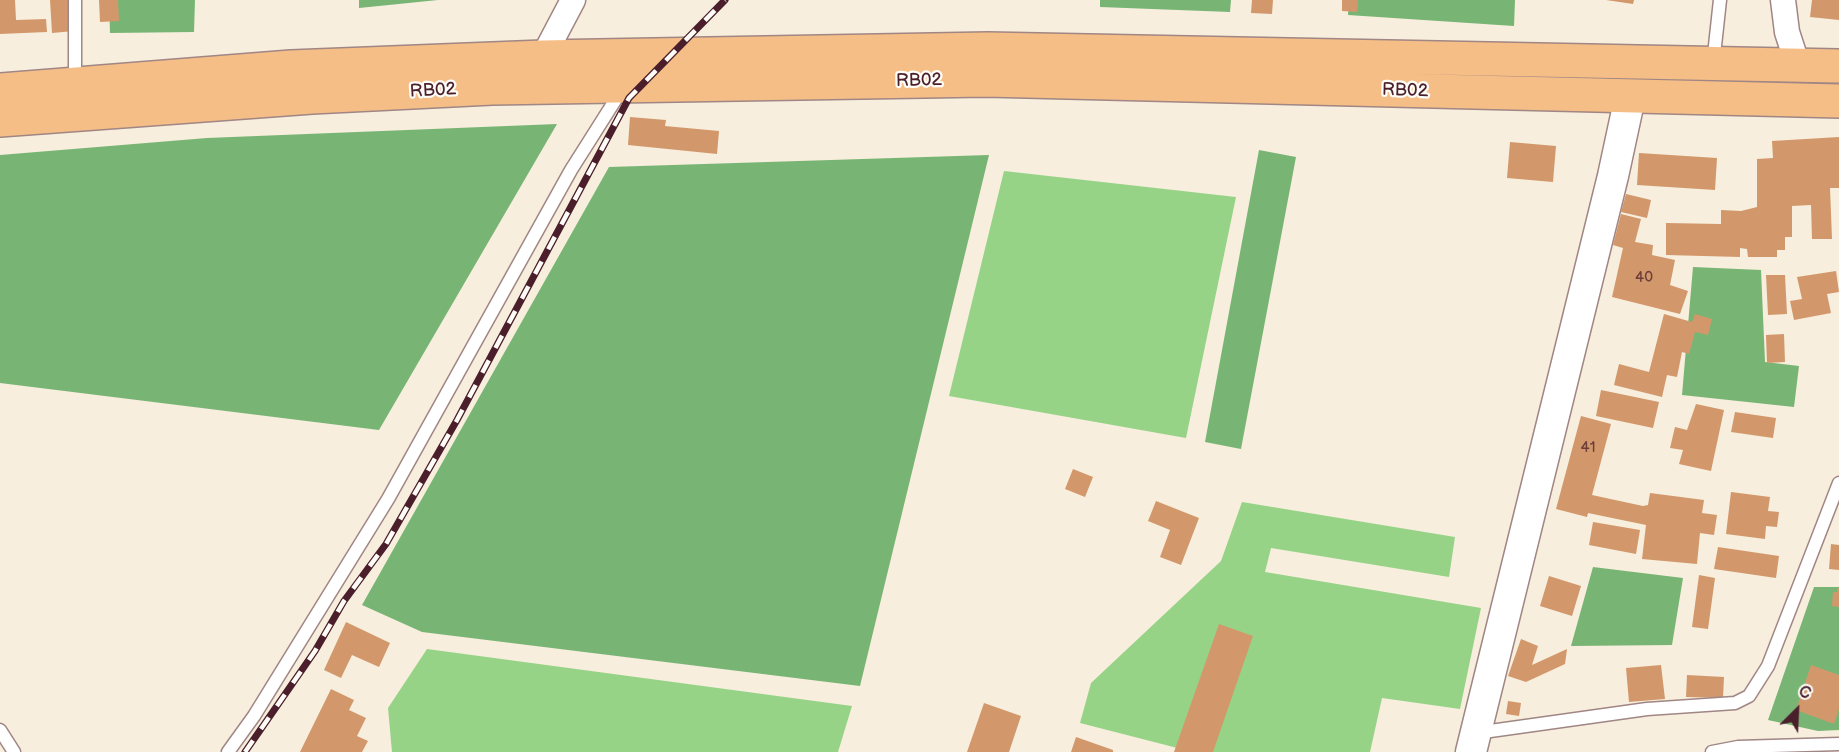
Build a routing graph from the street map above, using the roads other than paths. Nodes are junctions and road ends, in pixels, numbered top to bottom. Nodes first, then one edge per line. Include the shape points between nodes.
1 (75, 0) edge
2 (573, 0) edge
3 (1720, 0) edge
4 (1783, 0) edge
5 (543, 57) junction
6 (1713, 65) junction
7 (1798, 66) junction
8 (1839, 66) edge
9 (75, 85) junction
10 (624, 86) junction
11 (0, 90) edge
12 (1630, 97) junction
13 (1839, 101) edge
14 (0, 120) edge
15 (1839, 483) edge
16 (0, 730) edge
17 (1474, 742) edge
18 (1839, 744) edge
19 (14, 752) edge
20 (228, 752) edge
21 (1712, 752) edge

1 - 9 lane
2 - 5 street
3 - 6 lane
4 - 7 street via 1787,32
5 - 6 highway, RB02 via 988,49
5 - 9 highway, RB02 via 291,67
6 - 7 highway, RB02
7 - 8 highway, RB02
9 - 11 highway, RB02
10 - 12 highway, RB02 via 986,80
10 - 14 highway, RB02 via 336,96
10 - 20 lane via 571,170 388,499
12 - 13 highway, RB02
12 - 17 street
15 - 17 lane via 1768,666 1749,696 1735,703 1647,709
16 - 19 lane
18 - 21 lane via 1738,747

